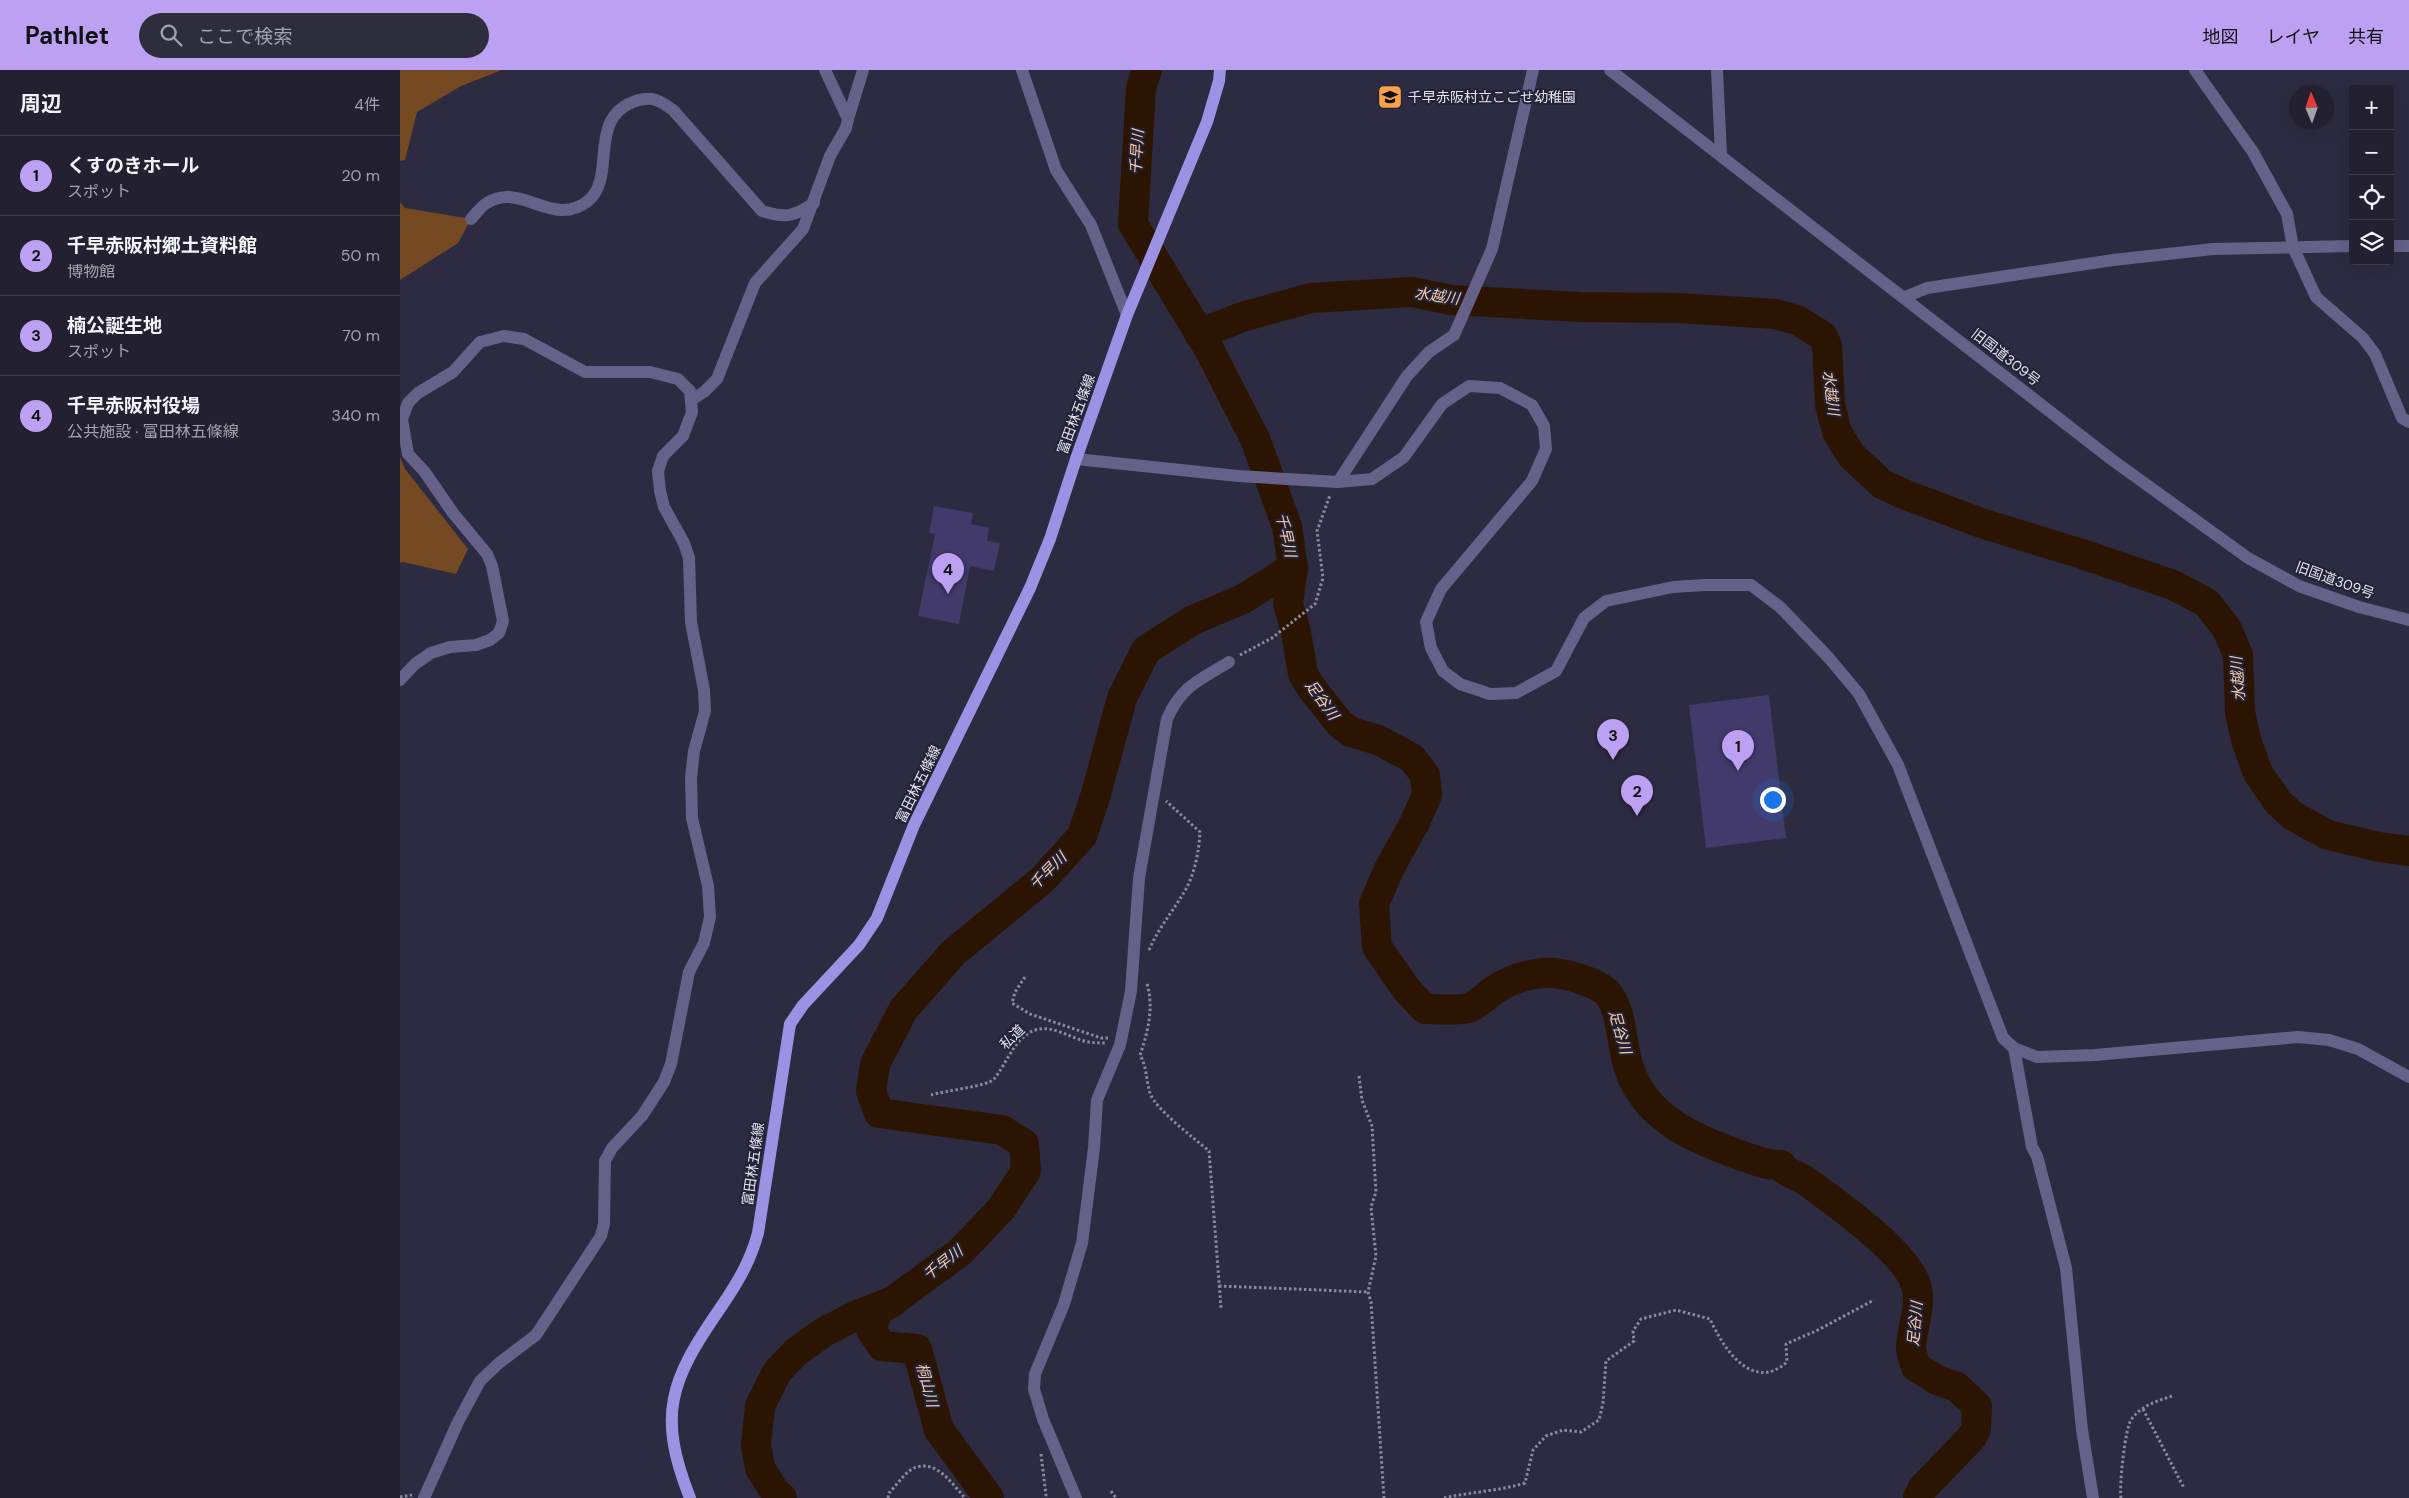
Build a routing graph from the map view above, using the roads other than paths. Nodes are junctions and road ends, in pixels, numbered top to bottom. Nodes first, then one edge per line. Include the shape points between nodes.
1 (825, 70) edge
2 (863, 70) edge
3 (1022, 70) edge
4 (1220, 70) edge
5 (1533, 70) edge
6 (1610, 70) edge
7 (1717, 70) edge
8 (2195, 70) edge
9 (848, 119) junction
10 (1721, 155) junction
11 (814, 203) junction
12 (471, 219) dead end
13 (2349, 246) edge
14 (2394, 246) edge
15 (2409, 246) edge
16 (2294, 247) junction
17 (1905, 297) junction
18 (1127, 315) junction
19 (691, 400) junction
20 (2409, 422) edge
21 (1076, 459) junction
22 (1338, 482) junction
23 (2409, 620) edge
24 (1228, 662) road end
25 (400, 680) edge
26 (2014, 1048) junction
27 (2409, 1077) edge
28 (424, 1498) edge
29 (690, 1498) edge
30 (1076, 1498) edge
31 (2093, 1498) edge

1 - 9 street
2 - 9 street
3 - 18 street via 1056,170 1091,225
4 - 18 main road, 富田林五條線 via 1207,122
5 - 22 street via 1492,249 1454,334 1429,352 1407,376
6 - 10 street, 旧国道309号
7 - 10 street
8 - 16 street via 2253,152 2287,214
9 - 11 street via 830,156
10 - 17 street, 旧国道309号
11 - 12 street via 800,212 781,217 762,211 674,111 659,100 638,100 624,106 611,120 604,140 597,189 589,200 573,210 552,210 523,198 499,198 487,203
11 - 19 street via 803,229 755,283 717,379
13 - 16 street
14 - 15 street
16 - 17 street via 2213,249 2113,260 1927,288
16 - 20 street via 2316,297 2348,324 2375,354 2402,418
17 - 23 street, 旧国道309号 via 2112,459 2248,558 2299,586
18 - 21 main road, 富田林五條線
19 - 25 street via 690,390 678,379 650,372 585,372 524,339 504,336 480,342 453,372 418,393 408,403 402,419 408,454 487,554 503,621 499,633 490,640 450,646 432,653 415,664
19 - 28 street via 692,412 683,436 663,456 658,472 664,507 689,558 691,622 705,711 694,751 692,818 708,886 710,918 704,942 689,972 671,1064 664,1082 642,1116 612,1148 605,1161 601,1236 536,1335 480,1381
21 - 22 street via 1238,476
21 - 29 main road, 富田林五條線 via 1030,588 914,825 877,918 859,945 803,1005 790,1024 752,1257 694,1347 678,1378 672,1403 671,1433
22 - 26 street via 1372,480 1404,457 1442,404 1469,386 1500,388 1532,405 1544,426 1546,449 1532,482 1441,589 1426,622 1431,648 1443,671 1460,684 1490,694 1516,693 1556,671 1584,618 1606,602 1651,591 1705,585 1750,586 1780,607 1859,694 1898,765 2003,1038
24 - 30 street via 1185,689 1174,702 1167,719 1139,878 1131,991 1121,1041 1097,1100 1082,1243 1064,1304 1035,1374 1034,1389 1042,1419
26 - 27 street via 2037,1057 2095,1055 2298,1037 2330,1040 2358,1049
26 - 31 street via 2032,1147 2066,1268 2082,1430

